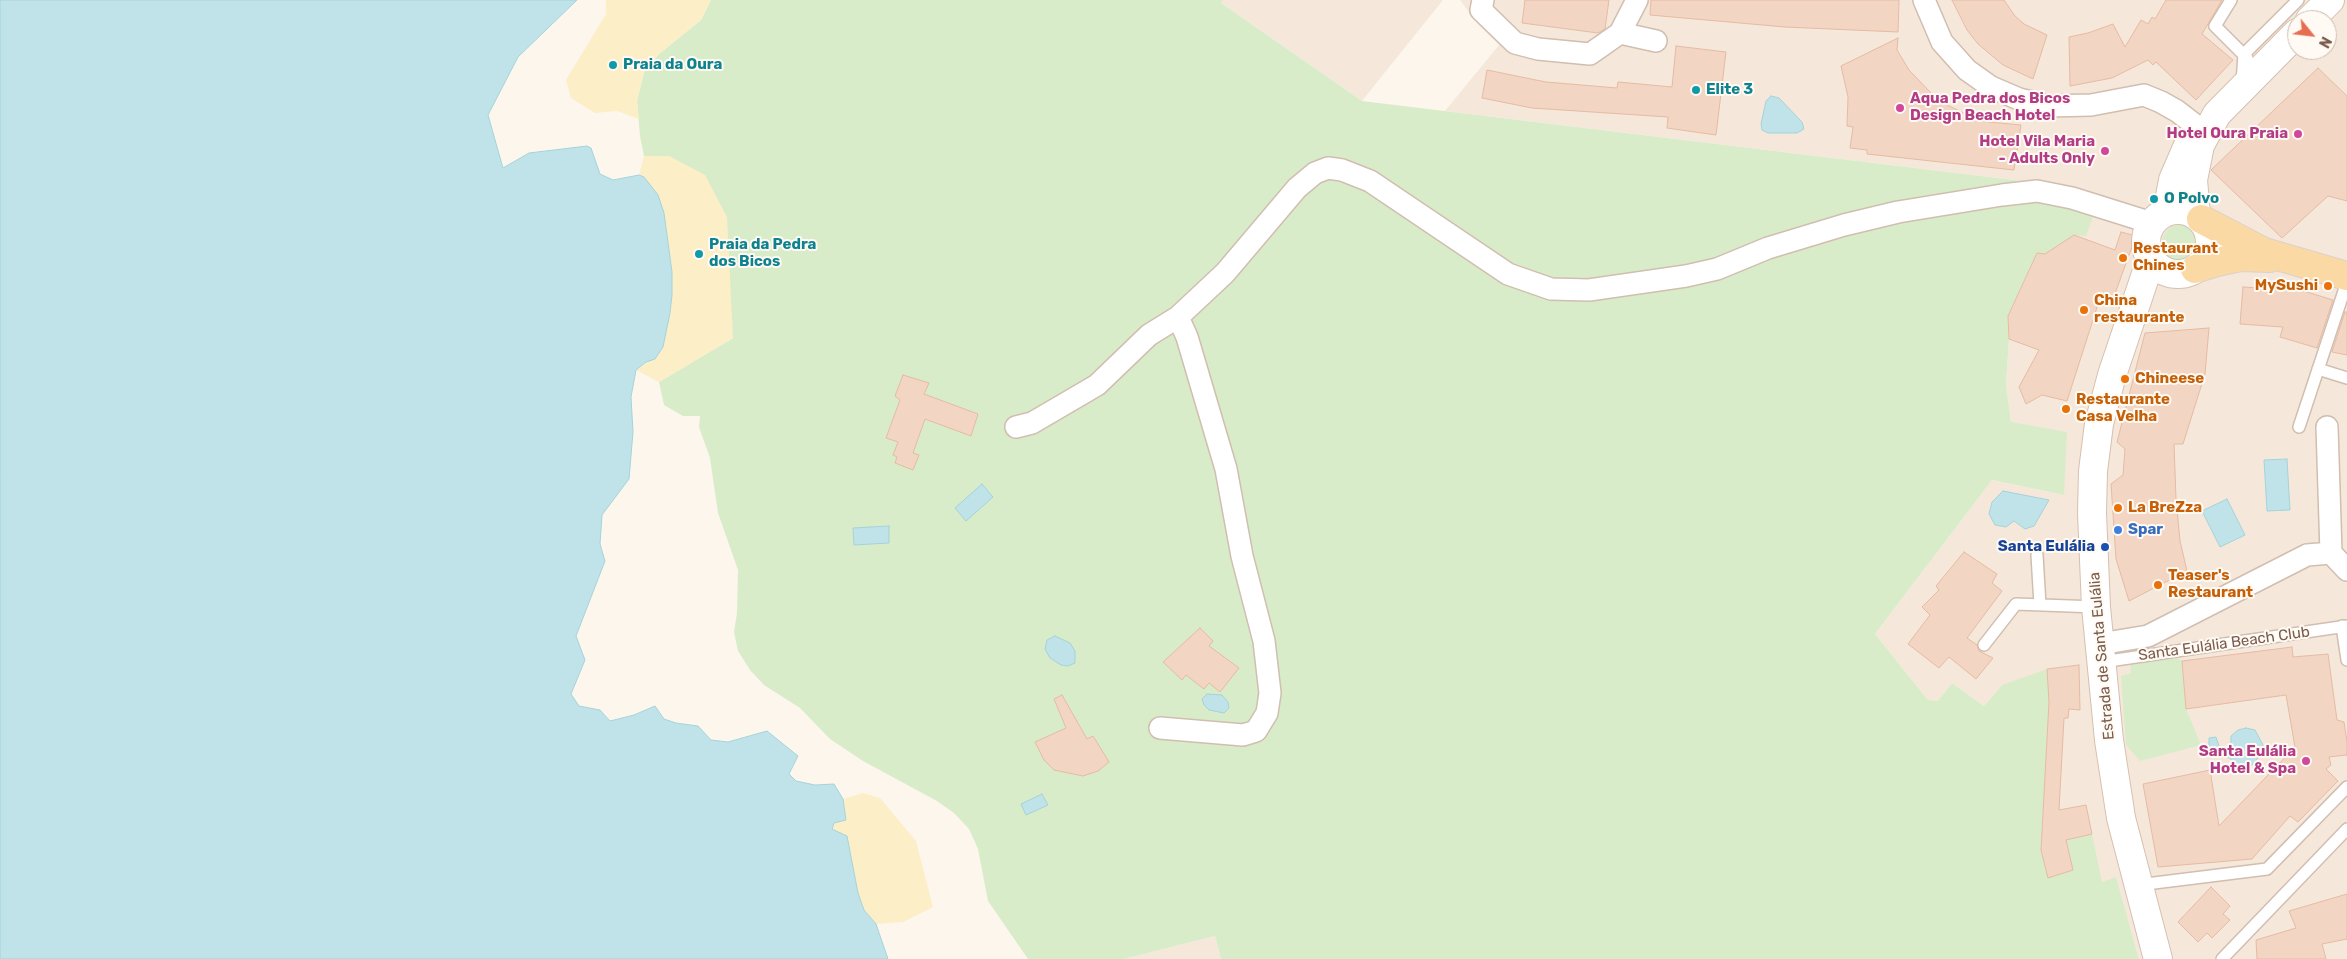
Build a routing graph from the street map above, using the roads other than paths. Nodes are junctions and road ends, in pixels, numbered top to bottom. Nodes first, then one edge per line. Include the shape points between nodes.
1 (1482, 0) edge
2 (1637, 0) edge
3 (1924, 0) edge
4 (2231, 0) edge
5 (2315, 5) edge
6 (1620, 34) junction
7 (1656, 41) dead end
8 (2287, 41) edge
9 (2248, 71) junction
10 (2199, 128) junction
11 (2198, 217) junction
12 (2159, 218) junction
13 (2151, 259) junction
14 (2287, 260) junction
15 (2187, 272) junction
16 (2347, 276) edge
17 (2347, 282) edge
18 (1178, 317) junction
19 (2129, 323) junction
20 (2318, 369) junction
21 (2347, 378) edge
22 (2299, 427) dead end
23 (2327, 427) dead end
24 (1016, 428) dead end
25 (2330, 553) junction
26 (2037, 555) dead end
27 (2347, 570) edge
28 (2040, 605) junction
29 (2096, 607) junction
30 (2344, 626) edge
31 (1984, 645) dead end
32 (2101, 653) junction
33 (2347, 660) edge
34 (1160, 728) dead end
35 (2347, 787) edge
36 (2347, 829) edge
37 (2138, 885) junction
38 (2158, 959) edge
39 (2222, 959) edge

1 - 6 street via 1481,10 1516,43 1538,49 1590,54
2 - 6 street
3 - 10 street via 1942,42 1968,70 1991,87 2019,99 2048,106 2091,105 2144,95 2177,111
4 - 9 lane via 2215,26
5 - 9 lane
6 - 7 street
8 - 9 street
9 - 10 street
9 - 11 street via 2217,114 2200,145 2193,180
10 - 12 street via 2184,151
11 - 12 street, Estrada de Santa Eulália via 2182,210
11 - 14 main road, Estrada de Santa Eulália via 2242,242
11 - 15 street, Estrada de Santa Eulália via 2210,236 2210,246 2202,263
12 - 13 street, Estrada de Santa Eulália via 2146,242
12 - 18 street via 2139,219 2072,198 2037,191 2002,195 1898,212 1844,225 1768,248 1718,269 1686,276 1589,290 1551,288 1508,274 1370,181 1328,168 1315,173 1297,188 1225,274
13 - 15 street via 2163,270
13 - 19 street, Estrada de Santa Eulália
14 - 15 main road, Estrada de Santa Eulália via 2240,257
14 - 16 main road, Estrada de Santa Eulália
15 - 19 street, Estrada de Santa Eulália via 2159,287 2142,303
17 - 20 lane
18 - 24 street via 1149,336 1097,385 1032,423
18 - 34 street via 1187,337 1226,469 1242,556 1264,641 1270,693 1267,713 1256,731 1243,735
19 - 29 street, Estrada de Santa Eulália via 2099,424 2093,471
20 - 21 lane
20 - 22 lane
23 - 25 street
25 - 27 street
25 - 32 street via 2307,555 2148,636
26 - 28 lane
28 - 29 lane
28 - 31 lane via 2016,604
29 - 32 street, Estrada de Santa Eulália
30 - 32 lane, Santa Eulália Beach Club
30 - 33 lane
32 - 37 street, Estrada de Santa Eulália via 2110,750
35 - 37 lane via 2267,869
36 - 39 lane
37 - 38 street, Estrada de Santa Eulália

